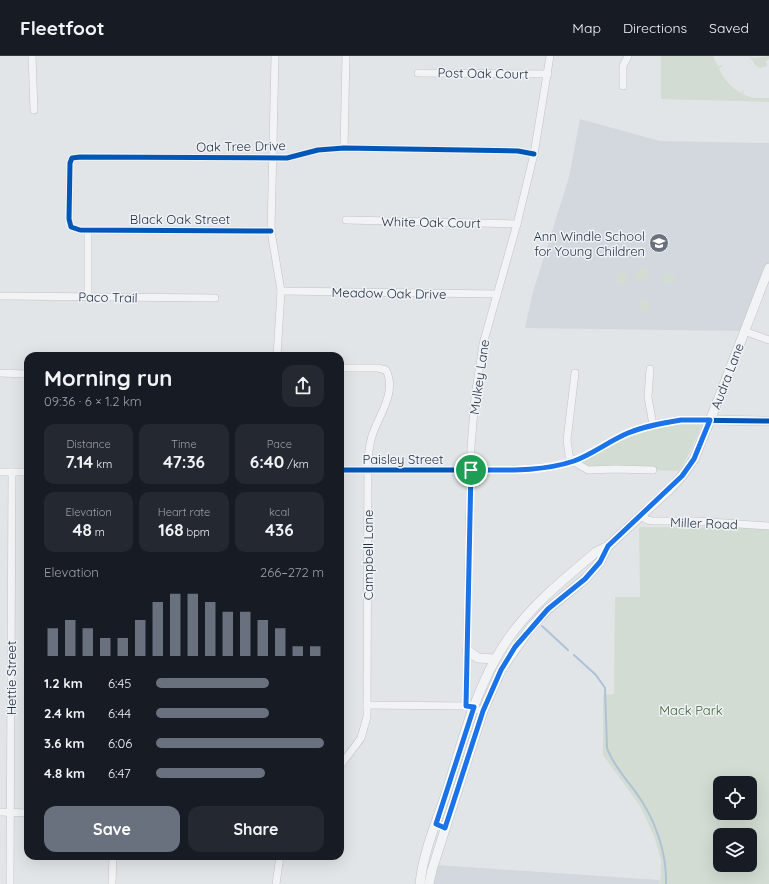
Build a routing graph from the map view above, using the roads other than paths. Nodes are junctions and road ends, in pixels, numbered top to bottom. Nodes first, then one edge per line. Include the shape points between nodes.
1 (32, 56) edge
2 (275, 56) edge
3 (346, 56) edge
4 (550, 56) edge
5 (628, 56) edge
6 (418, 73) dead end
7 (548, 74) junction
8 (623, 86) dead end
9 (34, 110) dead end
10 (344, 148) junction
11 (534, 154) junction
12 (274, 158) junction
13 (70, 163) joint
14 (346, 220) dead end
15 (517, 224) junction
16 (88, 230) junction
17 (271, 231) junction
18 (769, 268) edge
19 (281, 291) junction
20 (497, 294) junction
21 (0, 296) edge
22 (88, 296) junction
23 (215, 298) dead end
24 (744, 331) junction
25 (769, 340) edge
26 (277, 352) edge
27 (344, 368) edge
28 (650, 369) dead end
29 (575, 372) dead end
30 (0, 373) edge
31 (24, 374) edge
32 (710, 420) junction
33 (769, 421) edge
34 (653, 425) junction
35 (572, 461) junction
36 (344, 470) edge
37 (368, 470) junction
38 (471, 470) junction
39 (652, 470) dead end
40 (0, 472) edge
41 (12, 472) junction
42 (24, 472) edge
43 (641, 515) junction
44 (769, 526) edge
45 (608, 546) junction
46 (555, 587) junction
47 (564, 596) junction
48 (467, 650) junction
49 (495, 658) junction
50 (367, 705) junction
51 (470, 707) junction
52 (483, 711) junction
53 (344, 761) edge
54 (0, 812) edge
55 (11, 812) junction
56 (24, 813) edge
57 (436, 824) junction
58 (445, 828) junction
59 (113, 860) edge
60 (279, 860) edge
61 (10, 884) edge
62 (112, 884) edge
63 (276, 884) edge
64 (420, 884) edge
65 (429, 884) edge

1 - 9 street
2 - 12 street
3 - 10 street
4 - 7 street, Mulkey Lane
5 - 8 street via 623,66
6 - 7 street, Post Oak Court
7 - 11 street, Mulkey Lane
10 - 11 street, Oak Tree Drive via 518,151
10 - 12 street, Oak Tree Drive
11 - 15 street, Mulkey Lane
12 - 13 street, Oak Tree Drive via 80,157 72,158
12 - 17 street
13 - 16 street, Black Oak Street via 71,227
14 - 15 street, White Oak Court
15 - 20 street, Mulkey Lane
16 - 17 street, Black Oak Street
16 - 22 street
17 - 19 street
18 - 24 street, Audra Lane
19 - 20 street, Meadow Oak Drive
19 - 26 street
20 - 38 street, Mulkey Lane via 482,344 475,397
21 - 22 street, Paco Trail
22 - 23 street, Paco Trail
24 - 25 street
24 - 32 street, Audra Lane
27 - 37 street, Campbell Lane via 386,370 390,383 389,395 371,441
28 - 34 street via 648,397
29 - 35 street via 567,440
30 - 31 street
32 - 33 street, Paisley Street
32 - 34 street, Paisley Street via 681,420
32 - 43 street, Audra Lane via 694,459 686,471
34 - 35 street, Paisley Street via 628,433
35 - 38 street, Paisley Street via 540,468
35 - 39 street via 588,470
36 - 37 street, Paisley Street
37 - 38 street, Paisley Street
37 - 50 street, Campbell Lane
38 - 48 street, Mulkey Lane
40 - 41 street
41 - 42 street
41 - 55 street, Hettie Street
43 - 44 street, Miller Road via 648,521 702,521
43 - 45 street, Audra Lane
45 - 46 street, Audra Lane via 596,552
45 - 47 street, Audra Lane via 600,562 585,579
46 - 47 street
46 - 49 street, Audra Lane via 513,632
47 - 52 street, Audra Lane via 531,627 515,647 501,670
48 - 49 street via 478,658
48 - 51 street, Mulkey Lane
49 - 51 street, Audra Lane
50 - 51 street
50 - 53 street, Campbell Lane via 367,717 361,738
51 - 52 street
51 - 57 street, Audra Lane
52 - 58 street, Audra Lane
54 - 55 street
55 - 56 street
55 - 61 street, Hettie Street
57 - 58 street
57 - 64 street, Audra Lane via 424,857
58 - 65 street, Audra Lane
59 - 62 street
60 - 63 street

